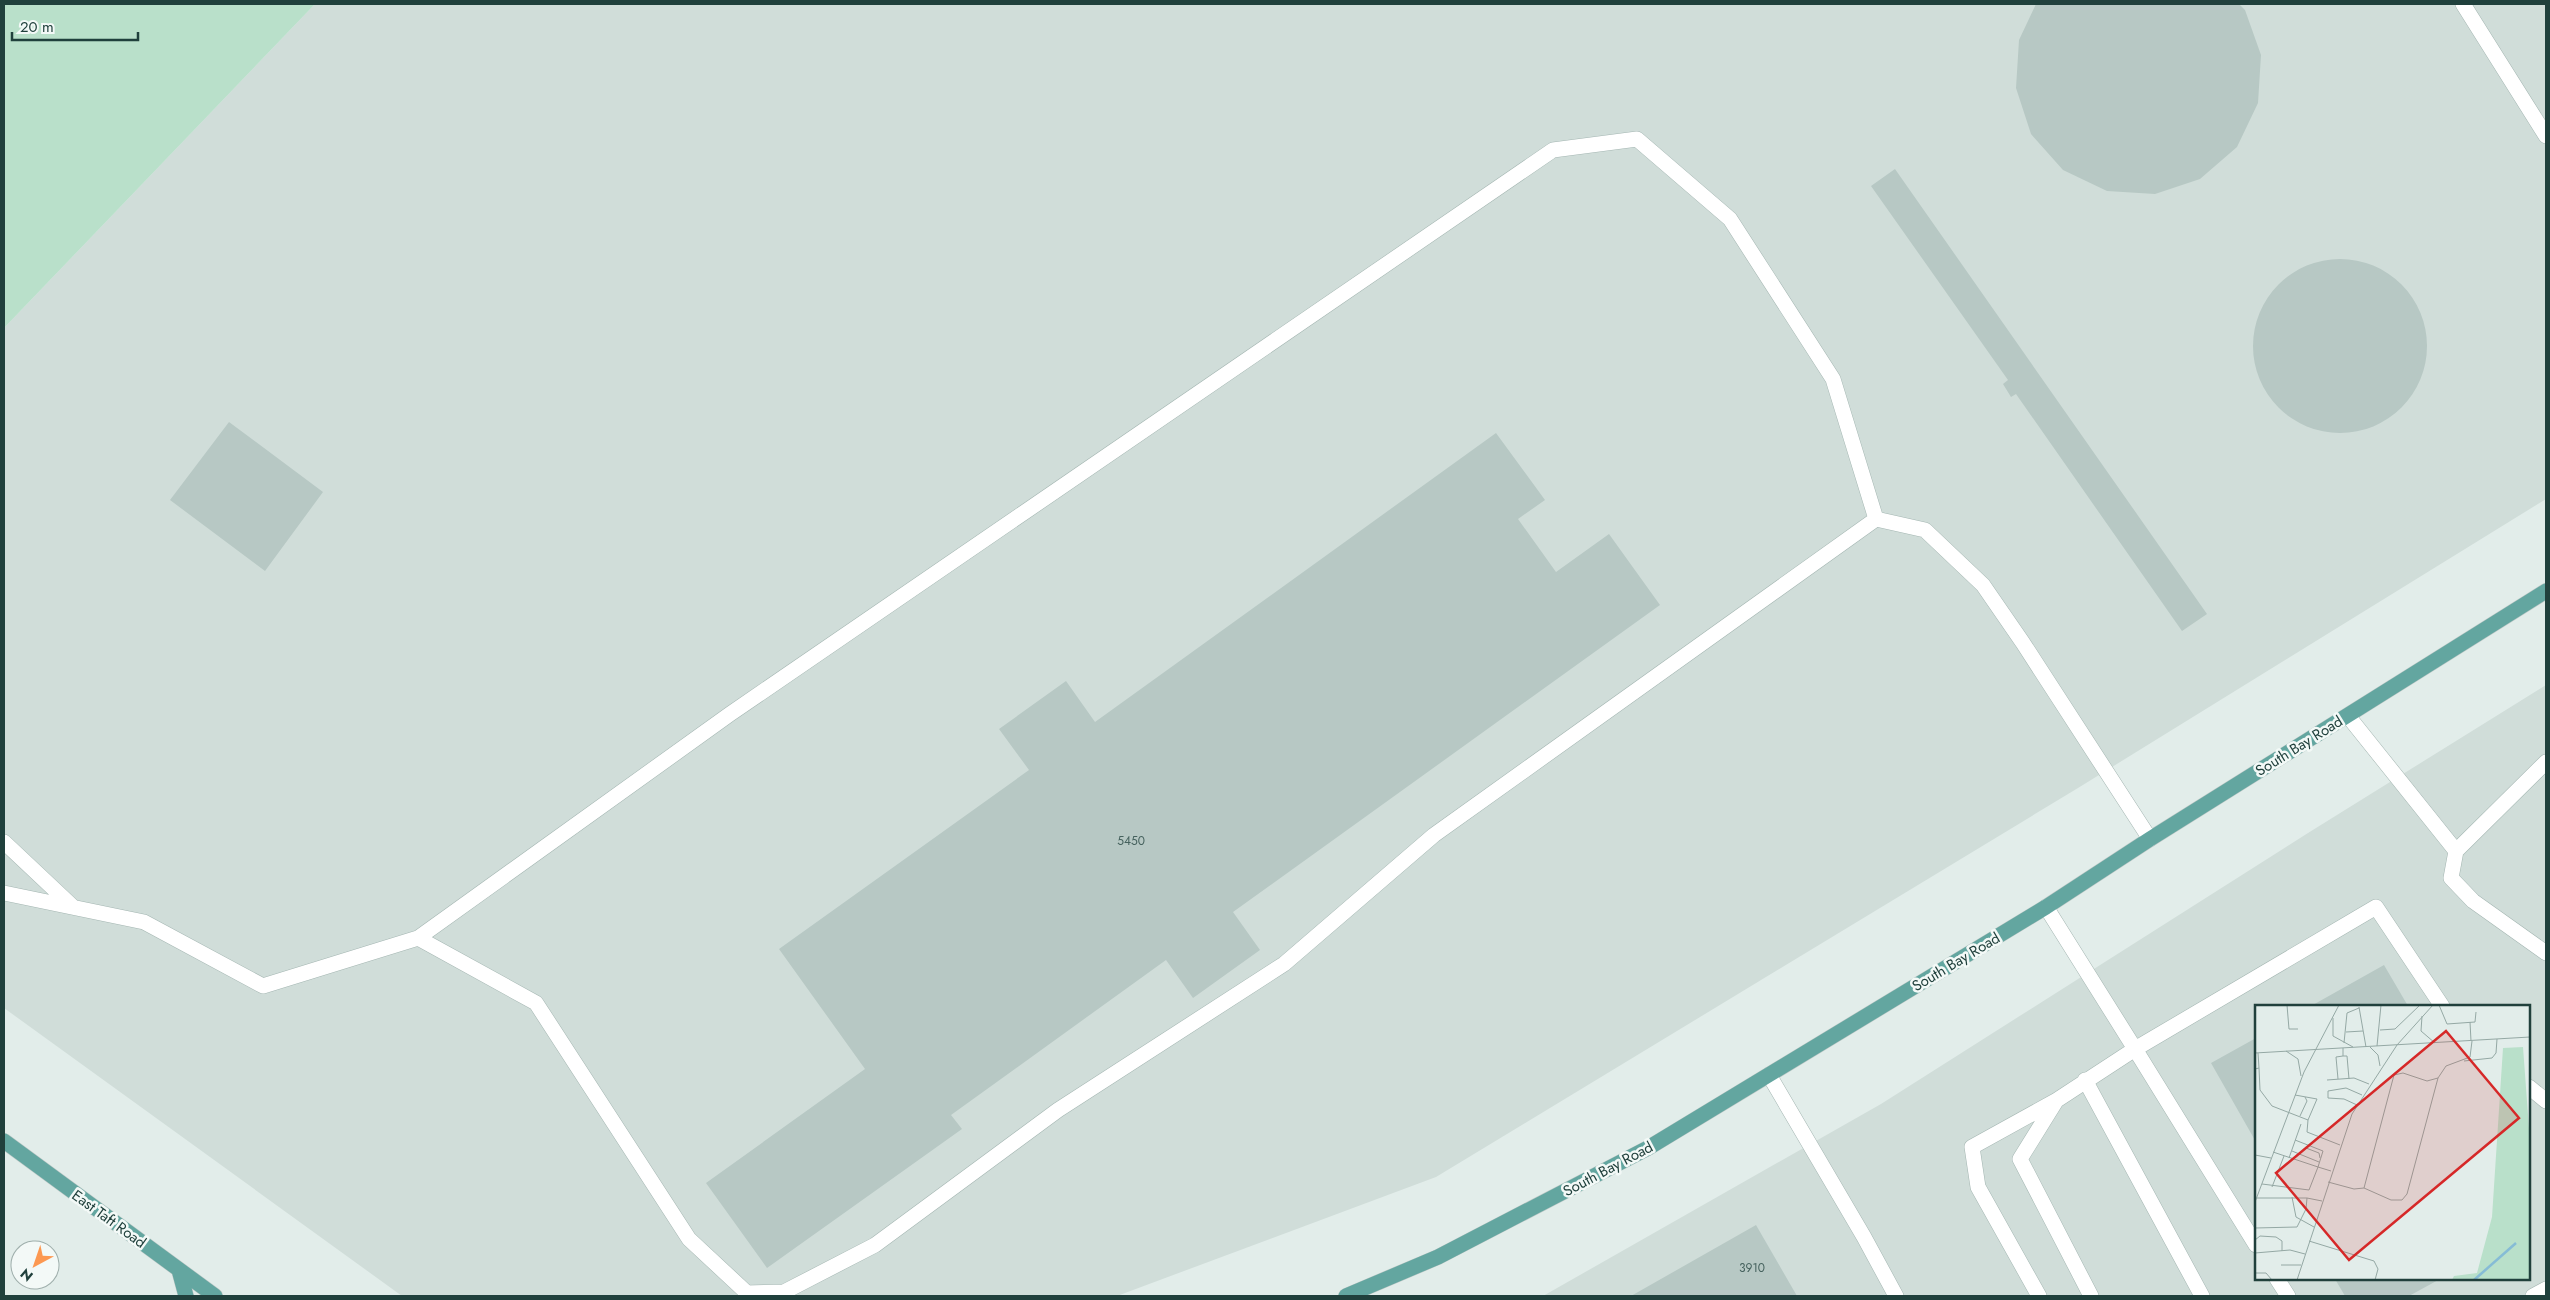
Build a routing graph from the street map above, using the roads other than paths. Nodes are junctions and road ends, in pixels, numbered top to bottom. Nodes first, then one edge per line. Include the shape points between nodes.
1 (2463, 4) edge
2 (2546, 136) edge
3 (1876, 519) junction
4 (2546, 591) edge
5 (2348, 716) junction
6 (2546, 762) edge
7 (2150, 839) junction
8 (4, 842) edge
9 (2456, 851) junction
10 (4, 893) edge
11 (73, 907) junction
12 (2046, 907) junction
13 (418, 938) junction
14 (2546, 953) edge
15 (2441, 1005) edge
16 (2135, 1049) junction
17 (1769, 1075) junction
18 (2085, 1080) junction
19 (2530, 1088) edge
20 (2057, 1100) junction
21 (2546, 1101) edge
22 (4, 1141) edge
23 (2255, 1242) edge
24 (179, 1270) junction
25 (2279, 1280) edge
26 (2546, 1289) edge
27 (186, 1296) edge
28 (215, 1296) edge
29 (1346, 1296) edge
30 (1896, 1296) edge
31 (2039, 1296) edge
32 (2091, 1296) edge
33 (2202, 1296) edge
34 (2288, 1296) edge
35 (2533, 1296) edge

1 - 2 lane
3 - 7 lane via 1925,530 1983,585
3 - 13 lane via 1434,835 1284,964 1058,1110 875,1245 784,1292 747,1293 689,1239 536,1003
3 - 13 lane via 1833,379 1730,219 1638,139 1553,150 730,714
4 - 5 main road, South Bay Road
5 - 7 main road, South Bay Road
5 - 9 lane
6 - 9 lane
7 - 12 main road, South Bay Road
8 - 11 lane
9 - 14 lane via 2451,878 2473,901
10 - 11 lane
11 - 13 lane via 144,922 263,986
12 - 16 lane
12 - 17 main road, South Bay Road
15 - 16 lane via 2376,907
16 - 18 lane
16 - 23 lane
17 - 29 main road, South Bay Road via 1648,1148 1438,1257
17 - 30 lane
18 - 20 lane
18 - 33 lane
19 - 21 lane
20 - 31 lane via 1972,1147 1978,1187
20 - 32 lane via 2020,1159
22 - 24 main road, East Taft Road
24 - 27 main road
24 - 28 main road, East Taft Road
25 - 34 lane
26 - 35 lane

